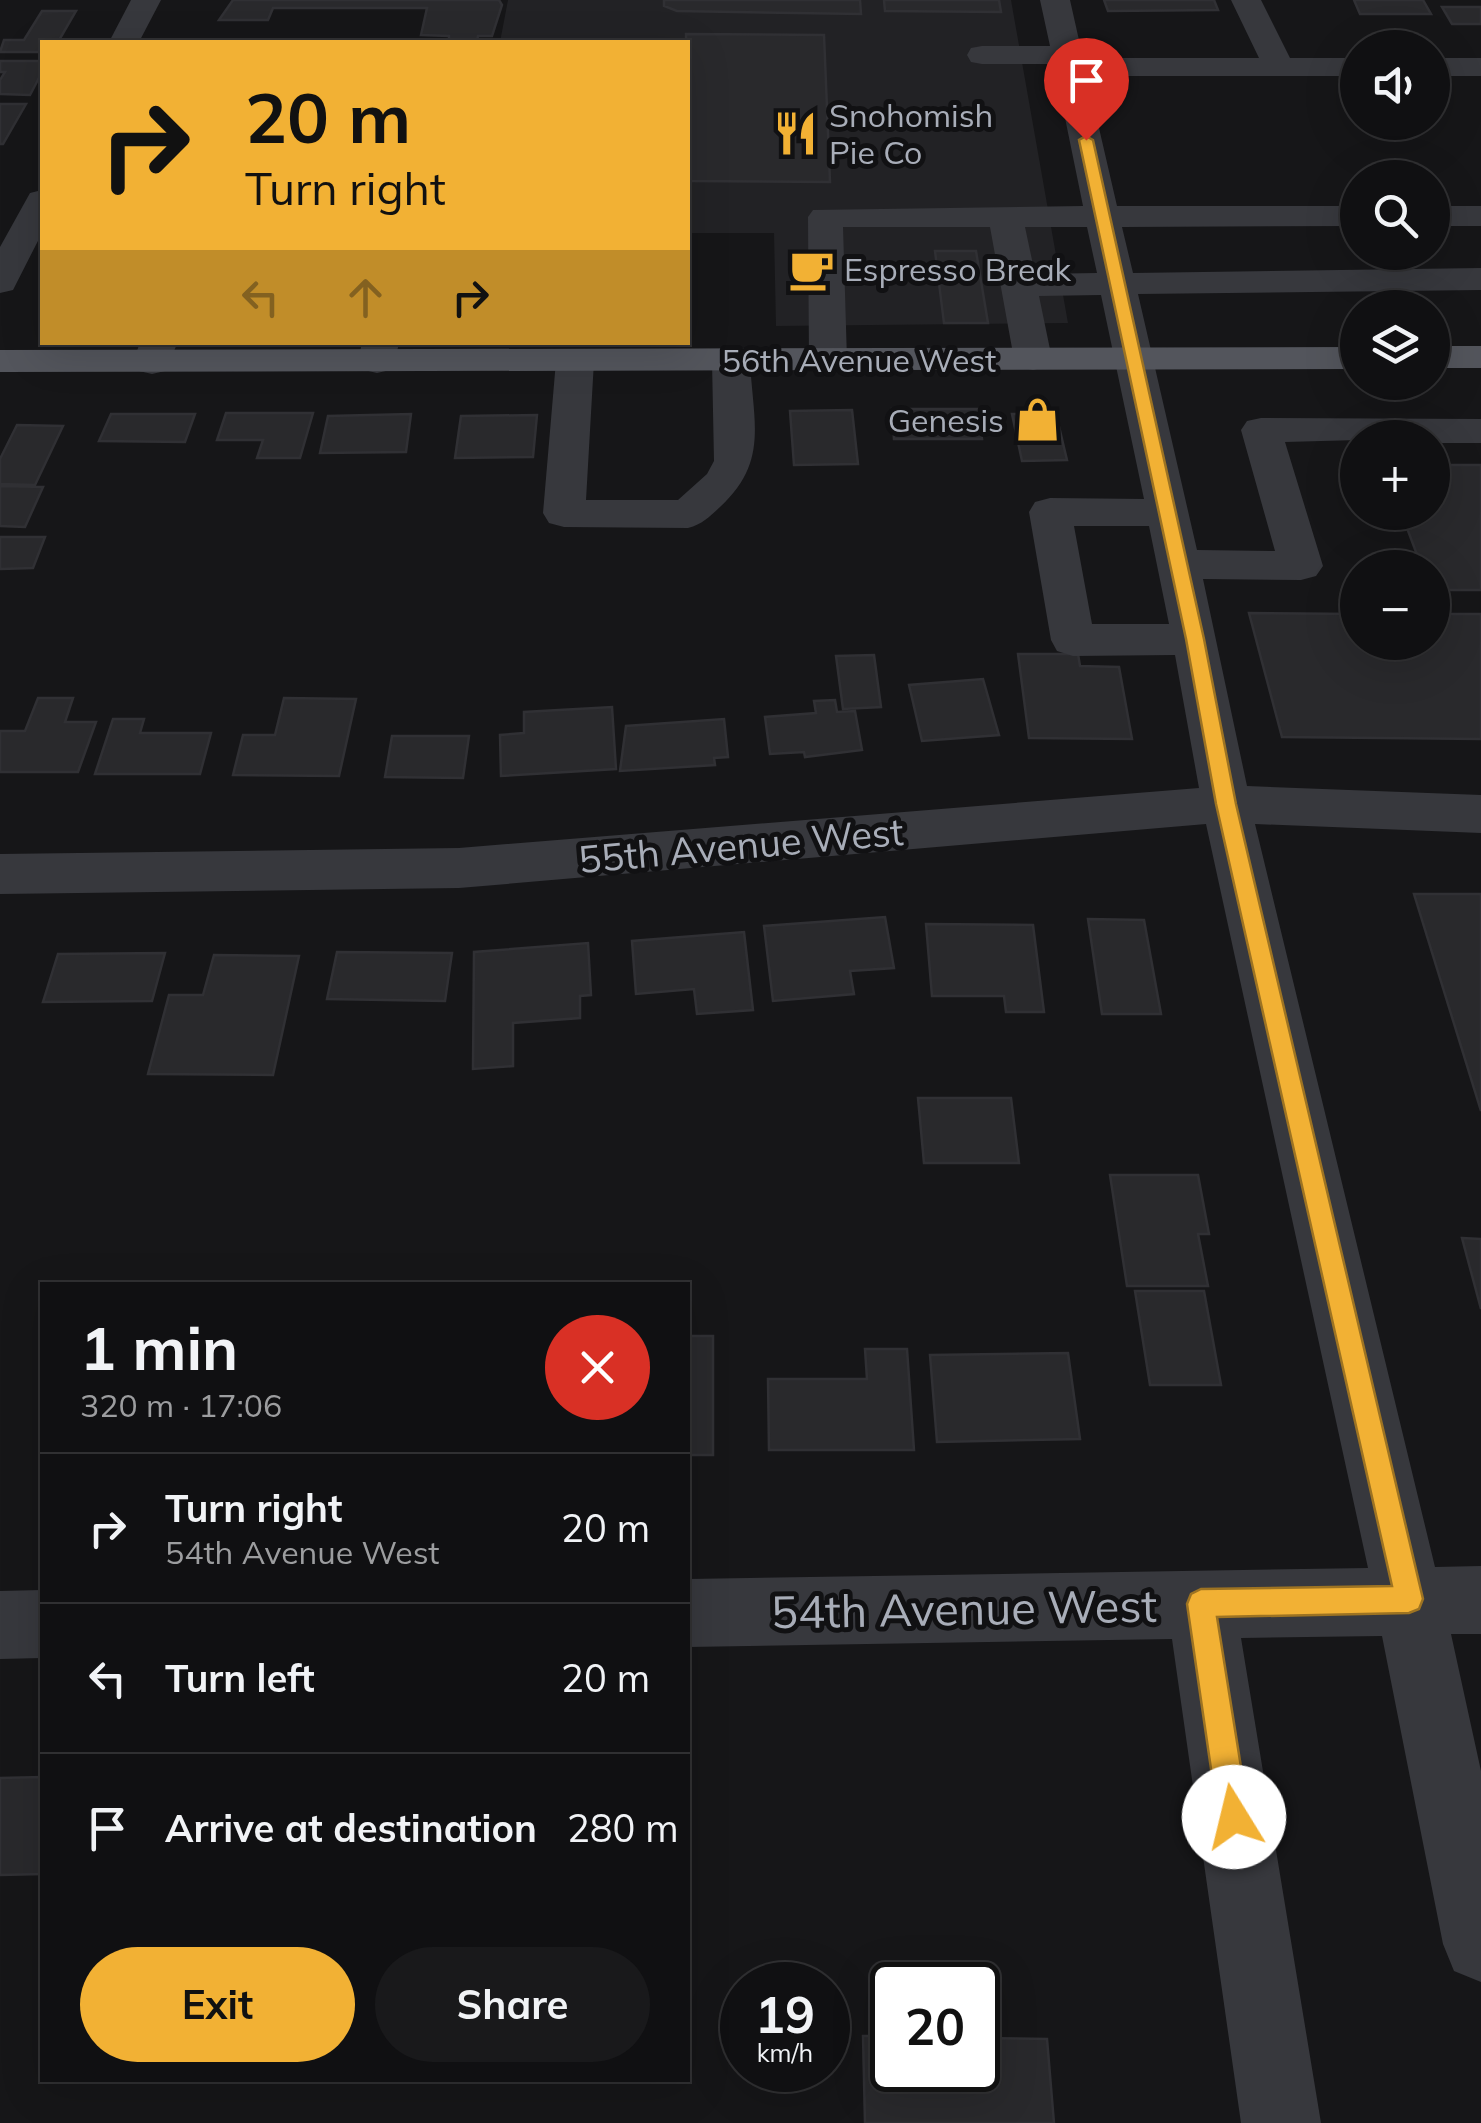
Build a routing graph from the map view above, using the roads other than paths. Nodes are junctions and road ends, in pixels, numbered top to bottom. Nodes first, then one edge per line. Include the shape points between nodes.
1 (146, 0) edge
2 (1055, 0) edge
3 (1246, 0) edge
4 (125, 40) edge
5 (982, 55) dead end
6 (1068, 61) junction
7 (1280, 67) junction
8 (1340, 67) edge
9 (1450, 68) edge
10 (1481, 68) edge
11 (809, 216) junction
12 (1340, 216) edge
13 (1450, 216) edge
14 (1481, 216) edge
15 (1006, 218) junction
16 (1103, 218) junction
17 (1170, 218) junction
18 (32, 219) edge
19 (1361, 270) edge
20 (1435, 270) edge
21 (1481, 279) edge
22 (0, 282) edge
23 (1190, 283) junction
24 (1019, 285) junction
25 (1118, 285) junction
26 (801, 341) junction
27 (379, 352) edge
28 (156, 353) edge
29 (1481, 357) edge
30 (1340, 358) edge
31 (1450, 358) edge
32 (1033, 359) junction
33 (1132, 359) junction
34 (0, 361) edge
35 (575, 361) junction
36 (731, 361) junction
37 (1481, 431) edge
38 (1166, 513) junction
39 (1178, 564) junction
40 (1195, 639) junction
41 (1226, 804) junction
42 (1481, 814) edge
43 (0, 874) edge
44 (1409, 1599) junction
45 (1481, 1600) edge
46 (1201, 1604) junction
47 (690, 1612) edge
48 (40, 1624) edge
49 (0, 1625) edge
50 (1481, 1944) edge
51 (1280, 2123) edge

1 - 4 street
2 - 6 street
3 - 7 street
5 - 6 street
6 - 7 street
6 - 16 street
7 - 8 street
9 - 10 street
11 - 15 street
11 - 26 street
11 - 26 street
12 - 17 street
13 - 14 street
15 - 16 street
15 - 24 street
16 - 17 street
16 - 25 street
17 - 23 street
18 - 22 street
19 - 23 street
20 - 21 street
23 - 25 street
24 - 25 street
24 - 32 street
25 - 33 street
26 - 32 main road, 56th Avenue West
26 - 36 main road, 56th Avenue West
27 - 28 main road, 56th Avenue West
27 - 35 main road, 56th Avenue West
28 - 34 main road, 56th Avenue West
29 - 31 main road
30 - 33 main road, 56th Avenue West
32 - 33 main road, 56th Avenue West
33 - 38 street
35 - 36 main road, 56th Avenue West
35 - 36 street via 564,513 688,514 724,481 734,460
37 - 39 street via 1261,430 1301,566
38 - 39 street
38 - 40 street via 1050,512 1073,640
39 - 40 street
40 - 41 street
41 - 42 street, 55th Avenue West
41 - 43 street, 55th Avenue West via 459,868
41 - 44 street
44 - 45 street, 54th Avenue West
44 - 46 street, 54th Avenue West
44 - 50 street
46 - 47 street, 54th Avenue West
46 - 51 street
48 - 49 street

